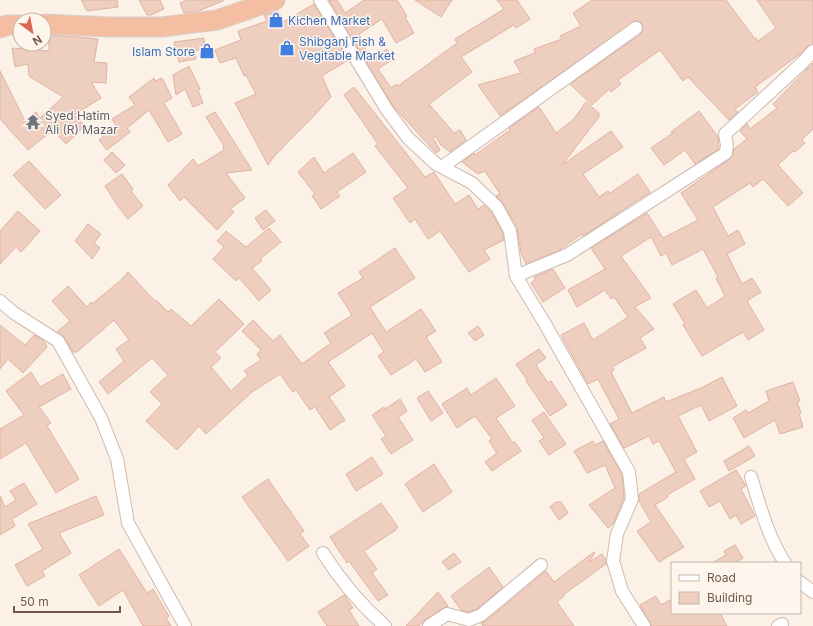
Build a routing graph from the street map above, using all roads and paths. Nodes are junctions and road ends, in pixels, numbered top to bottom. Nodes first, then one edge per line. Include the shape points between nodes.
1 (275, 0) edge
2 (320, 0) edge
3 (52, 24) edge
4 (12, 25) edge
5 (0, 28) edge
6 (636, 28) dead end
7 (813, 51) edge
8 (442, 167) junction
9 (516, 276) junction
10 (0, 301) edge
11 (751, 477) dead end
12 (323, 553) dead end
13 (784, 562) edge
14 (541, 565) dead end
15 (801, 583) edge
16 (813, 592) edge
17 (185, 626) edge
18 (385, 626) edge
19 (429, 626) edge
20 (644, 626) edge

1 - 3 highway via 217,20 162,27
2 - 8 street via 387,110 408,138
4 - 5 highway
6 - 8 street
7 - 9 street via 725,134 726,153 567,255
8 - 9 street via 472,183 497,207 510,230
9 - 20 street via 629,472 632,499 617,534 613,561 622,591
10 - 17 street via 58,341 101,418 117,459 128,523
11 - 13 street via 764,518
12 - 18 street via 336,574
14 - 19 street via 481,615 469,620 447,614
15 - 16 street

